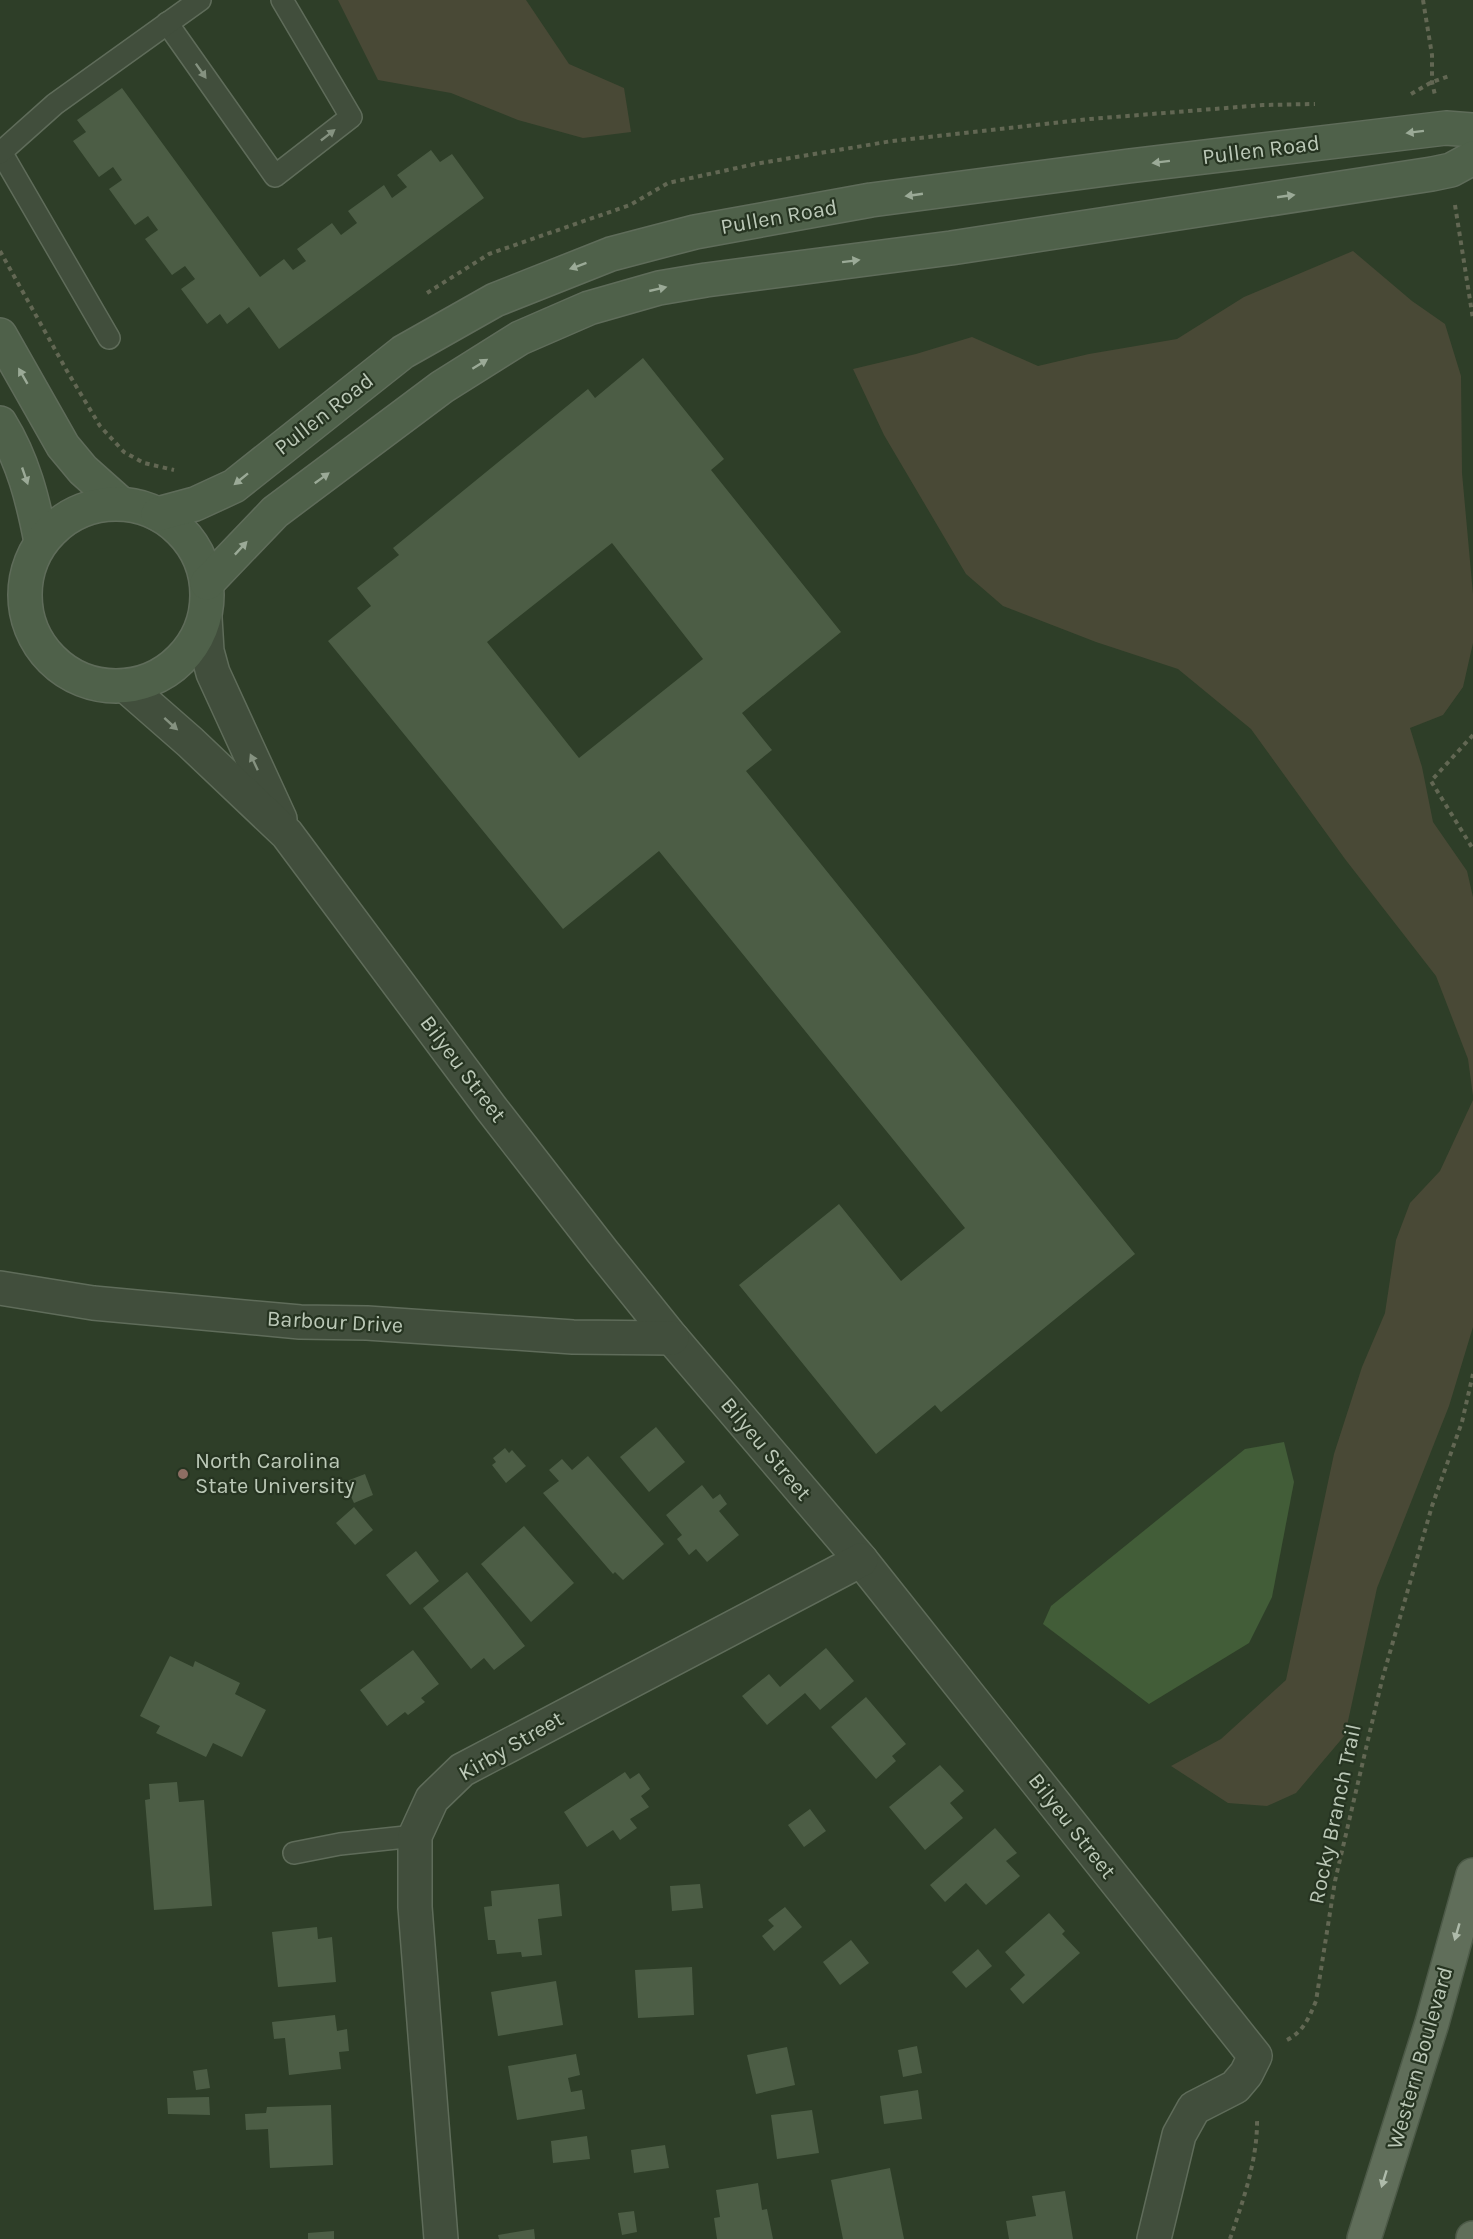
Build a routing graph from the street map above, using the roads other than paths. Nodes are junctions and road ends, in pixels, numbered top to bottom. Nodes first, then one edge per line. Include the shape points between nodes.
1 (200, 0) edge
2 (282, 0) edge
3 (167, 23) junction
4 (1473, 130) edge
5 (0, 153) edge
6 (1473, 158) edge
7 (0, 335) edge
8 (109, 338) dead end
9 (0, 423) edge
10 (120, 503) junction
11 (159, 514) junction
12 (41, 542) junction
13 (207, 584) junction
14 (205, 618) junction
15 (126, 686) junction
16 (287, 834) junction
17 (0, 1288) edge
18 (672, 1338) junction
19 (861, 1560) junction
20 (415, 1836) junction
21 (294, 1853) dead end
22 (1473, 1875) edge
23 (441, 2239) edge
24 (1154, 2239) edge
25 (1364, 2239) edge

1 - 3 lane
3 -> 2 lane via 275,176 351,117
3 - 5 lane via 55,104
4 -> 11 street, Pullen Road via 1446,128 871,200 695,232 611,254 495,300 403,352 234,486 195,504
5 - 8 lane
13 -> 6 street via 275,512 442,387 520,339 589,308 659,288 706,280 951,248 1432,174 1451,170
10 -> 7 street via 63,446
9 -> 12 street via 12,443 34,503
10 - 11 street
10 - 12 street via 81,511 63,520
11 - 13 street via 182,531 199,555
12 - 15 street via 29,569 25,598 31,628 46,654 69,674 97,684
13 - 14 street
14 - 15 street via 194,644 176,665 153,680
16 -> 14 street, Bilyeu Street via 213,673
15 -> 16 street, Bilyeu Street
16 - 18 street, Bilyeu Street via 491,1108
17 - 18 street, Barbour Drive via 93,1303 300,1322 573,1337
18 - 19 street, Bilyeu Street
19 - 20 street, Kirby Street via 462,1770 432,1799
19 - 24 street, Bilyeu Street via 1255,2056 1235,2087 1194,2108 1179,2135
20 - 21 lane
20 - 23 street, Kirby Street via 415,1907
22 -> 25 main road, Western Boulevard

